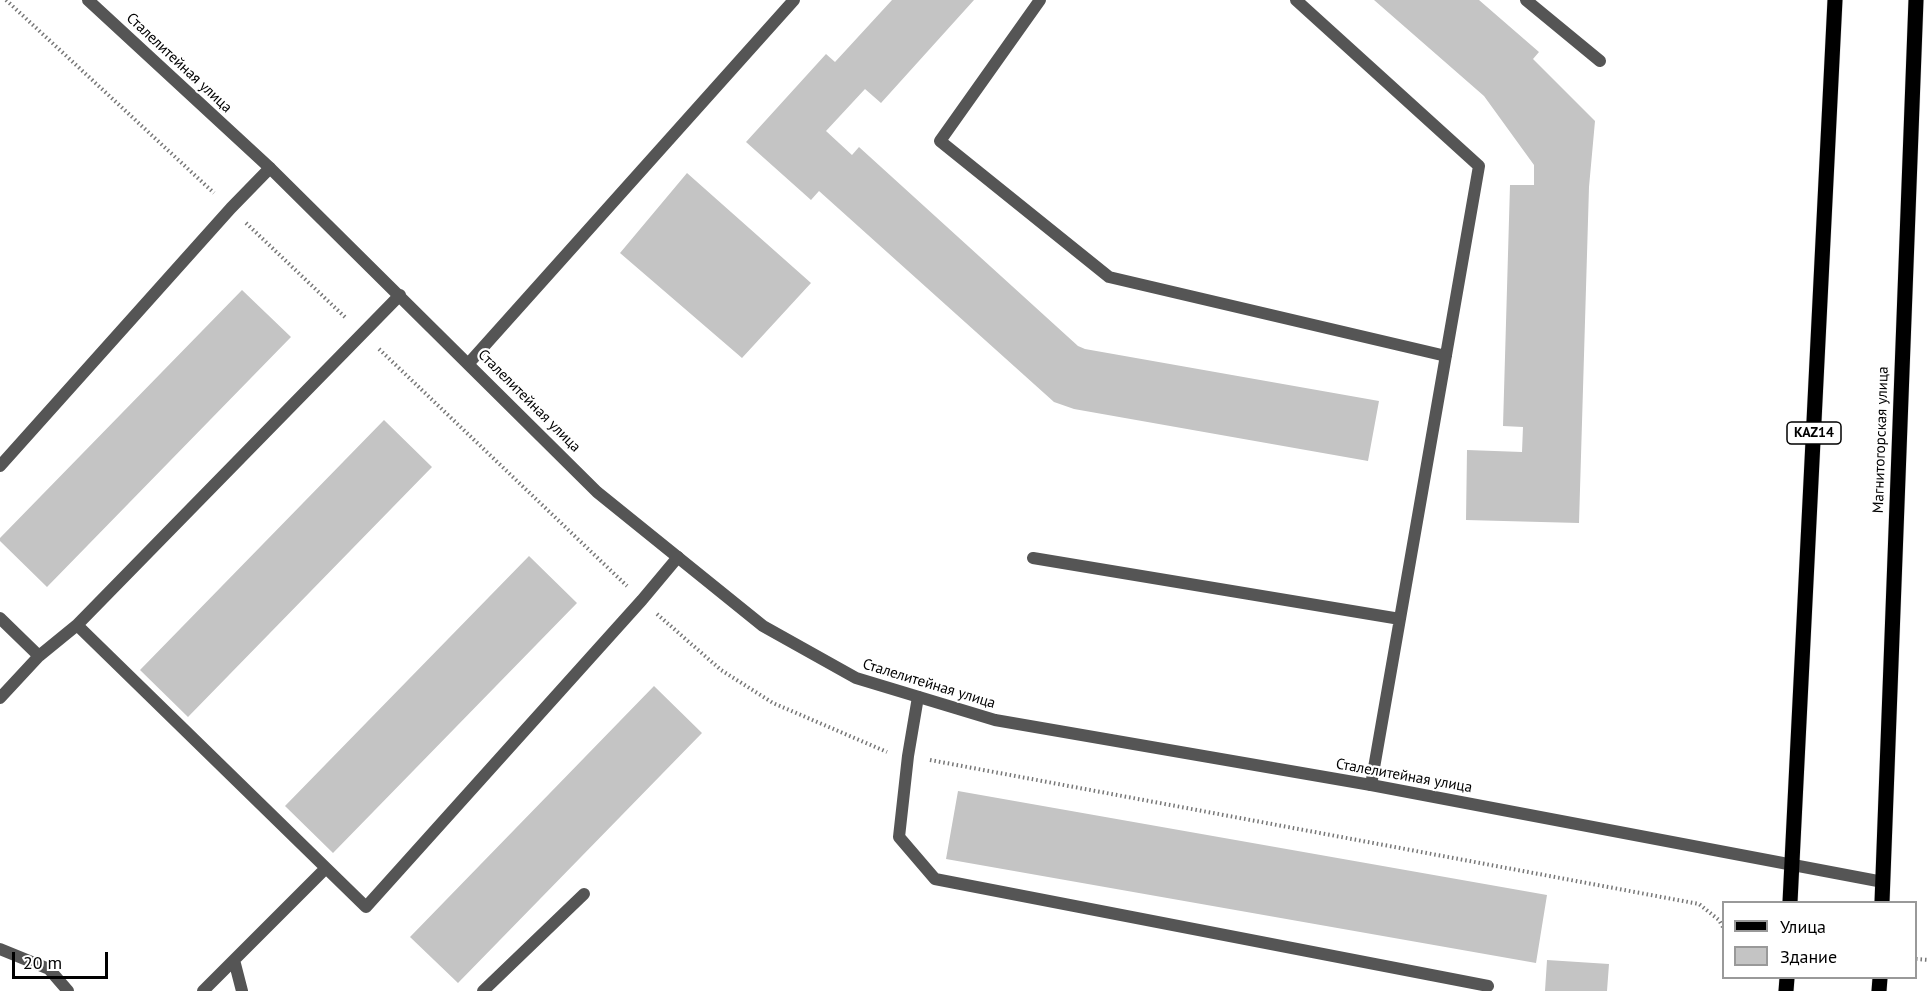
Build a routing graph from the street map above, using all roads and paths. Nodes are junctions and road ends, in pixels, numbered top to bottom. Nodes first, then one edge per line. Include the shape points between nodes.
1 (6, 0) edge
2 (88, 0) edge
3 (794, 0) edge
4 (1040, 0) edge
5 (1296, 0) edge
6 (1526, 0) edge
7 (1835, 0) edge
8 (1916, 0) edge
9 (1600, 61) dead end
10 (270, 168) junction
11 (231, 208) junction
12 (400, 295) junction
13 (363, 334) junction
14 (1446, 356) junction
15 (469, 363) junction
16 (0, 466) edge
17 (678, 557) junction
18 (1033, 558) dead end
19 (642, 600) junction
20 (0, 618) edge
21 (1400, 619) junction
22 (77, 625) junction
23 (39, 656) junction
24 (918, 697) junction
25 (0, 698) edge
26 (908, 756) junction
27 (1371, 785) junction
28 (1792, 865) junction
29 (326, 868) junction
30 (1883, 882) junction
31 (584, 894) dead end
32 (1790, 901) edge
33 (1882, 901) edge
34 (1722, 925) edge
35 (0, 949) edge
36 (234, 960) junction
37 (1488, 986) dead end
38 (68, 991) edge
39 (203, 991) edge
40 (243, 991) edge
41 (483, 991) edge

1 - 11 path
2 - 10 street, Сталелитейная улица
3 - 15 street
4 - 14 street via 940,141 1109,277
5 - 14 street via 1479,166
6 - 9 street
7 - 28 main road, KAZ14
8 - 30 main road, Магнитогорская улица
10 - 11 street
10 - 12 street, Сталелитейная улица
11 - 13 path
11 - 16 street
12 - 13 street
12 - 15 street, Сталелитейная улица
13 - 19 path
13 - 22 street
14 - 21 street
15 - 17 street, Сталелитейная улица via 597,492
17 - 19 street
17 - 24 street, Сталелитейная улица via 763,626 855,678
18 - 21 street
19 - 26 path via 721,670 773,703 883,752
19 - 29 street via 366,908
20 - 23 street
21 - 27 street
22 - 23 street
22 - 29 street
23 - 25 street
24 - 26 street
24 - 27 street, Сталелитейная улица via 995,720
26 - 34 path via 1699,904
26 - 37 street via 899,837 935,879
27 - 28 street, Сталелитейная улица
28 - 30 street
28 - 32 main road, KAZ14
29 - 36 street
30 - 33 main road, Магнитогорская улица
31 - 41 street
35 - 38 street via 50,969
36 - 39 street
36 - 40 street

